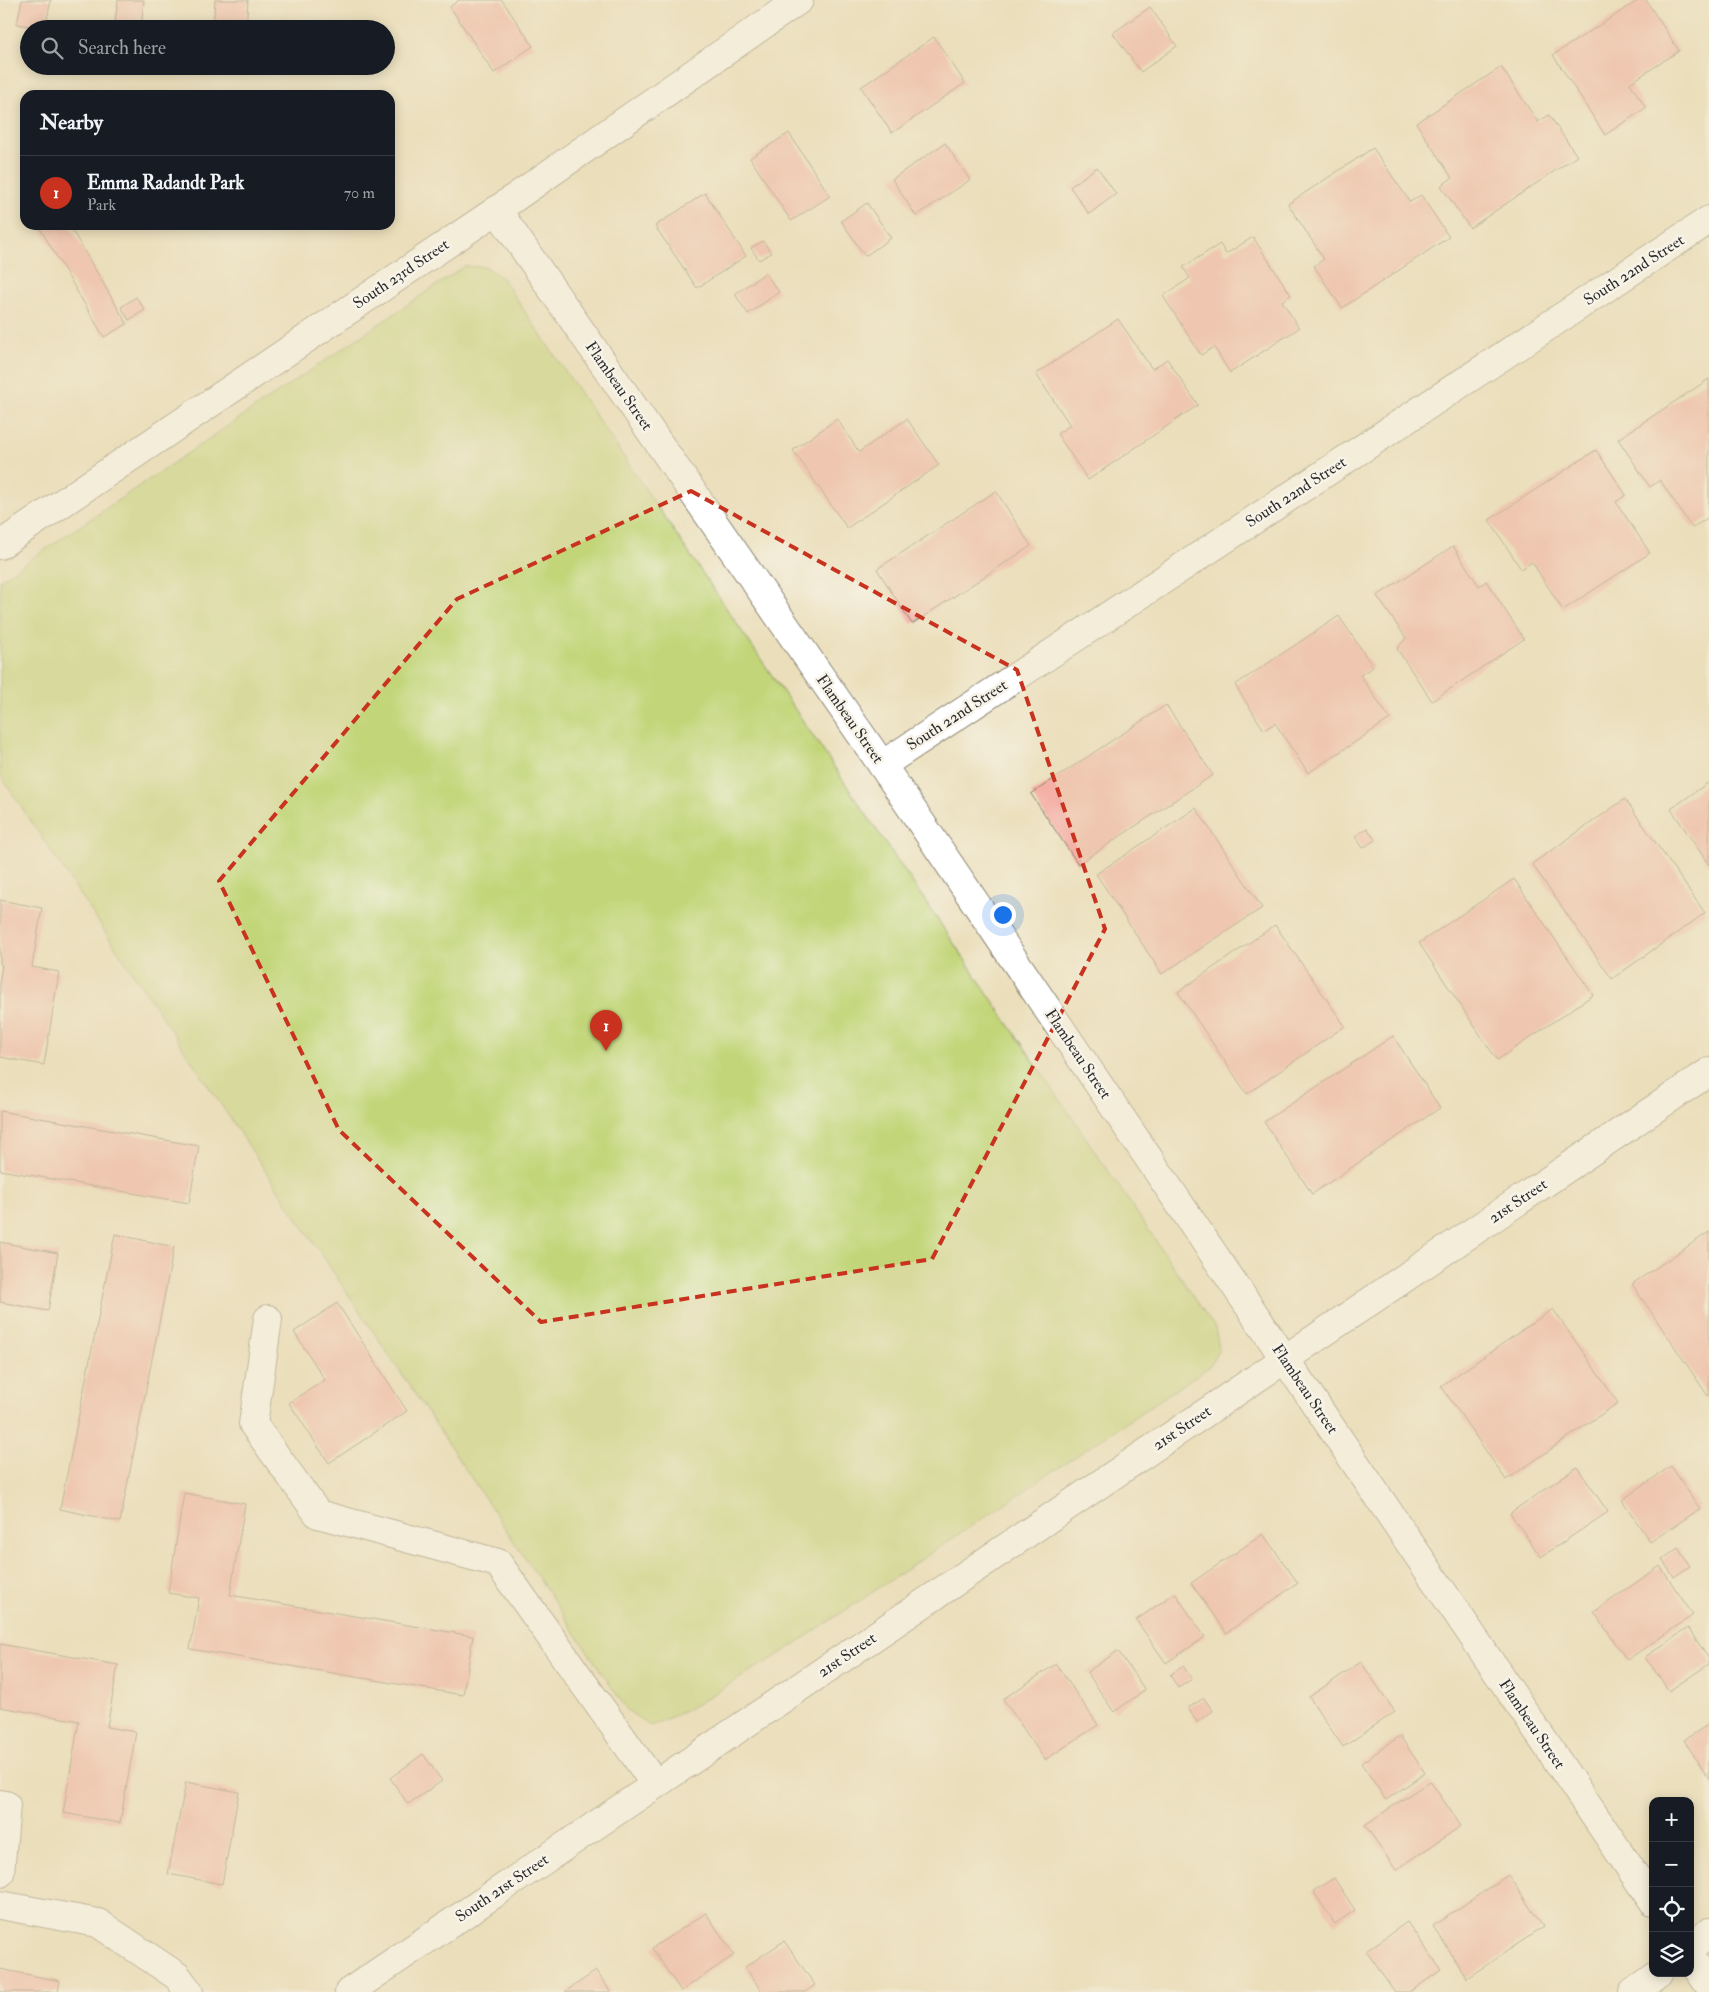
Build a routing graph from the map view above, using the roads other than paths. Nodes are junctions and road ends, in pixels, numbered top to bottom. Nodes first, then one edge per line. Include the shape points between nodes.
1 (799, 0) edge
2 (497, 210) junction
3 (1709, 220) edge
4 (0, 545) edge
5 (882, 765) junction
6 (1709, 1072) edge
7 (268, 1318) dead end
8 (1285, 1359) junction
9 (655, 1784) junction
10 (0, 1804) edge
11 (0, 1873) edge
12 (1649, 1896) edge
13 (0, 1904) edge
14 (1709, 1932) edge
15 (1694, 1946) edge
16 (1694, 1964) edge
17 (1654, 1977) edge
18 (1709, 1985) edge
19 (189, 1992) edge
20 (349, 1992) edge
21 (1633, 1992) edge

1 - 2 street, South 23rd Street
2 - 4 street, South 23rd Street
2 - 5 street, Flambeau Street
3 - 5 street, South 22nd Street
5 - 8 street, Flambeau Street
6 - 8 street, 21st Street
7 - 9 street via 253,1424 318,1514 498,1563
8 - 9 street, 21st Street
8 - 12 street, Flambeau Street
9 - 20 street, South 21st Street
10 - 11 street via 6,1805
13 - 19 street via 98,1923 177,1976
14 - 15 street
16 - 18 street
17 - 21 street

